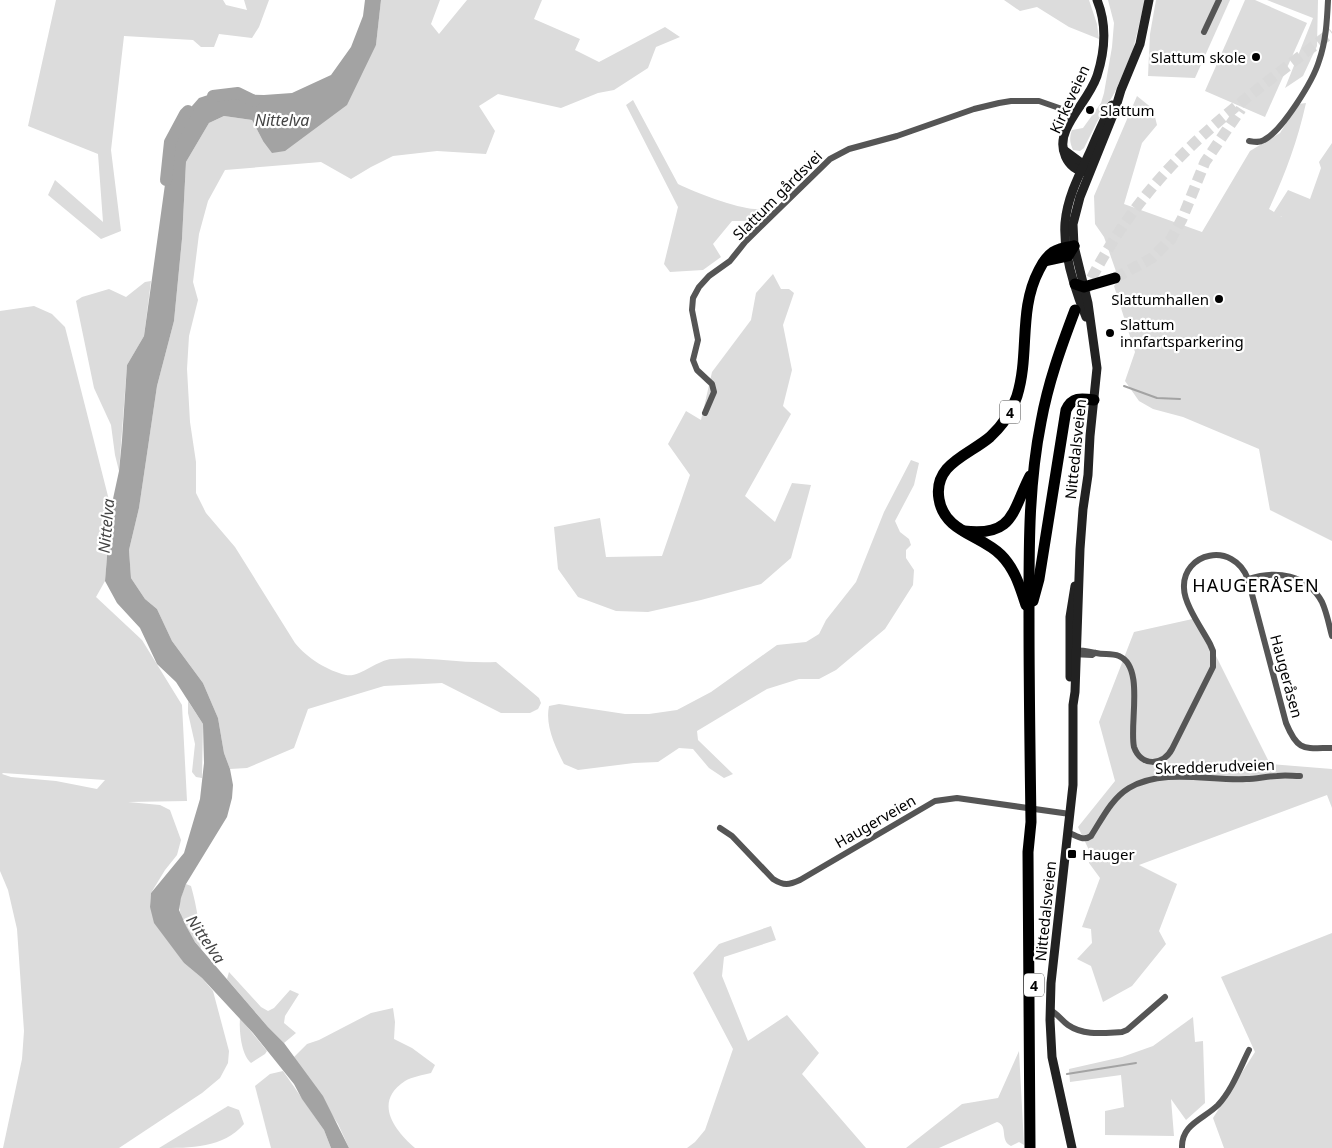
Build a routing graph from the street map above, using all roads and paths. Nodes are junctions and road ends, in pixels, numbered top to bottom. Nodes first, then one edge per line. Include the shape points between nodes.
1 (1097, 0) edge
2 (1149, 0) edge
3 (1218, 0) edge
4 (1328, 0) edge
5 (1204, 32) dead end
6 (1074, 115) junction
7 (1249, 141) dead end
8 (1085, 168) junction
9 (1069, 250) junction
10 (1115, 278) tunnel mouth
11 (1080, 285) junction
12 (1076, 310) dead end
13 (1094, 400) junction
14 (705, 414) dead end
15 (1034, 469) junction
16 (960, 530) junction
17 (1248, 578) junction
18 (1029, 614) junction
19 (1332, 636) edge
20 (1074, 653) junction
21 (1332, 748) edge
22 (1300, 776) dead end
23 (1070, 814) junction
24 (1031, 822) junction
25 (720, 828) dead end
26 (1068, 832) junction
27 (1165, 997) dead end
28 (1050, 1010) junction
29 (1249, 1050) dead end
30 (1030, 1148) edge
31 (1036, 1148) edge
32 (1072, 1148) edge
33 (1182, 1148) edge

1 - 6 main road, Kirkeveien via 1104,26 1101,56 1092,87
2 - 8 main road, Nittedalsveien via 1141,38 1116,110
3 - 5 street
4 - 7 street via 1326,35 1310,83 1269,137 1257,142
6 - 8 main road, Kirkeveien via 1062,144 1064,150
6 - 14 street, Slattum gårdsvei via 1039,101 999,103 849,149 830,159 746,241 730,261 699,287 693,298 698,340 692,360 697,370 712,384 714,392
8 - 9 main road, Nittedalsveien
9 - 11 main road, Nittedalsveien
9 - 16 highway, 4 via 1045,261 1035,277 1028,301 1018,393 1011,410 989,437 950,465 940,482 941,510 948,521
10 - 11 highway
11 - 13 main road, Nittedalsveien via 1081,305 1091,329 1097,361
12 - 15 highway, 4 via 1047,394
13 - 18 highway, 4 via 1076,399 1066,410 1039,579
13 - 20 main road, Nittedalsveien via 1082,517
15 - 16 highway, 4 via 1018,506 1004,523 983,532
15 - 18 highway, 4
16 - 18 highway, 4 via 1004,559 1015,575
17 - 19 street via 1285,574 1300,580 1318,595
17 - 20 street, Haugeråsen via 1238,562 1216,555 1195,563 1186,575 1186,599 1210,644 1214,659 1210,676 1185,725 1170,754 1162,760 1145,761 1134,747 1134,682 1129,664 1115,655
17 - 21 street, Haugeråsen via 1292,737 1303,747
18 - 24 highway, 4
20 - 23 main road, Nittedalsveien
22 - 26 street, Skredderudveien via 1246,780 1187,777 1148,781 1123,792 1087,839
23 - 25 street, Haugerveien via 944,798 787,885 773,879 732,836
23 - 26 main road, Nittedalsveien
24 - 30 highway, 4 via 1028,852
24 - 31 highway, 4 via 1034,852
26 - 28 main road, Nittedalsveien
27 - 28 street via 1122,1032 1084,1032 1069,1026
28 - 32 main road, Nittedalsveien via 1052,1057
29 - 33 street via 1218,1105 1185,1132

